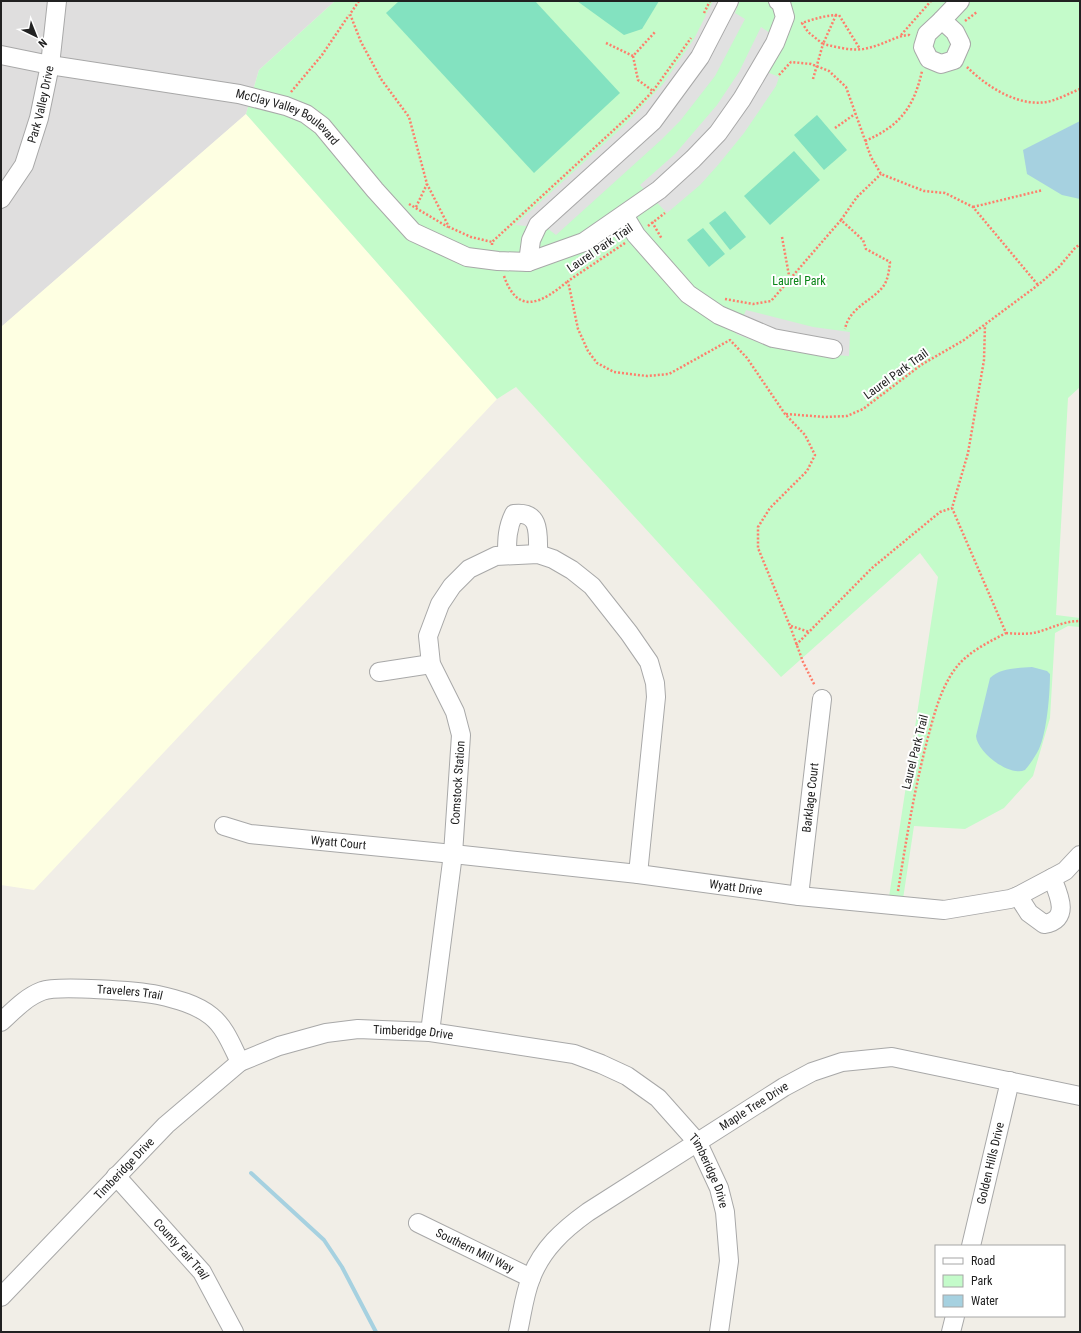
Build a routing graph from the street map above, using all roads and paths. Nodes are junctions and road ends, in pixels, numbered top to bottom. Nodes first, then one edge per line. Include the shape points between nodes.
1 (57, 1) edge
2 (359, 1) edge
3 (729, 1) edge
4 (778, 1) edge
5 (931, 1) edge
6 (960, 1) edge
7 (350, 14) junction
8 (836, 15) junction
9 (942, 20) dead end
10 (655, 32) dead end
11 (901, 35) junction
12 (912, 39) dead end
13 (606, 43) dead end
14 (823, 44) junction
15 (860, 48) junction
16 (1, 55) edge
17 (633, 56) junction
18 (963, 62) dead end
19 (50, 65) junction
20 (818, 66) junction
21 (922, 70) dead end
22 (779, 75) dead end
23 (813, 79) dead end
24 (1080, 89) edge
25 (653, 91) dead end
26 (289, 94) dead end
27 (855, 114) junction
28 (835, 128) dead end
29 (866, 141) junction
30 (881, 174) junction
31 (427, 184) junction
32 (1043, 190) dead end
33 (1, 199) edge
34 (416, 207) dead end
35 (973, 207) junction
36 (665, 212) dead end
37 (624, 215) junction
38 (841, 220) junction
39 (652, 222) junction
40 (636, 235) junction
41 (782, 237) dead end
42 (492, 242) dead end
43 (663, 242) dead end
44 (1080, 244) edge
45 (528, 262) junction
46 (790, 281) junction
47 (1038, 285) junction
48 (723, 298) dead end
49 (986, 325) junction
50 (845, 329) dead end
51 (833, 349) dead end
52 (785, 414) junction
53 (952, 508) junction
54 (538, 554) junction
55 (507, 555) junction
56 (1080, 621) edge
57 (790, 626) junction
58 (809, 632) junction
59 (1006, 633) junction
60 (796, 645) junction
61 (430, 664) junction
62 (379, 672) dead end
63 (822, 699) joint
64 (224, 826) dead end
65 (453, 854) junction
66 (1080, 855) edge
67 (638, 874) junction
68 (1052, 878) junction
69 (799, 896) junction
70 (1018, 896) junction
71 (895, 906) junction
72 (1, 1022) edge
73 (430, 1032) junction
74 (240, 1062) junction
75 (1010, 1081) junction
76 (1080, 1096) edge
77 (698, 1143) junction
78 (116, 1176) junction
79 (418, 1223) dead end
80 (971, 1245) edge
81 (531, 1278) junction
82 (1, 1297) edge
83 (955, 1317) edge
84 (234, 1332) edge
85 (518, 1332) edge
86 (719, 1332) edge
87 (951, 1332) edge

1 - 19 street, Park Valley Drive
2 - 7 path
3 - 45 street via 700,57 653,121 538,225 531,240
4 - 37 street via 785,17 778,35 742,99 718,133 659,190
5 - 11 path
6 - 9 street
7 - 26 path via 322,55
7 - 31 path via 361,42 381,79 409,117
8 - 14 path
8 - 14 path via 802,22 808,32
8 - 15 path via 839,15
10 - 17 path
11 - 12 path via 909,35
11 - 15 path via 867,49
13 - 17 path
14 - 15 path via 851,50
14 - 20 path
16 - 19 street, McClay Valley Boulevard
17 - 25 path via 638,80
18 - 24 path via 992,88 1028,101 1049,102
19 - 33 street, Park Valley Drive via 39,118 24,165
19 - 45 street, McClay Valley Boulevard via 239,94 306,114 322,126 413,232 467,257
20 - 22 path via 791,62
20 - 23 path
20 - 27 path via 830,70 846,87
21 - 29 path via 918,89 895,125
27 - 28 path
27 - 29 path
29 - 30 path via 871,157
30 - 35 path via 924,191 945,193
30 - 38 path via 857,197
31 - 34 path
31 - 42 path via 449,227 471,237
32 - 35 path
35 - 47 path
36 - 39 path, Laurel Park Trail
37 - 40 street
37 - 45 street via 584,242
38 - 46 path
38 - 50 path via 863,240 866,249 890,262 882,288 858,308 846,322
39 - 40 path, Laurel Park Trail
39 - 43 path
40 - 51 street via 688,294 718,315 774,338
40 - 52 path, Laurel Park Trail via 568,281 578,330 597,363 614,372 647,376 669,374 730,340 747,358
41 - 46 path
44 - 47 path, Laurel Park Trail
46 - 48 path via 771,301 753,304
47 - 49 path, Laurel Park Trail
49 - 52 path, Laurel Park Trail via 921,365 863,409 847,416
49 - 53 path via 984,360 968,453
52 - 57 path, Laurel Park Trail via 805,435 816,455 807,471 770,508 758,526 758,548
53 - 58 path via 940,512 896,547
53 - 59 path
54 - 55 street, Comstock Station
54 - 55 street via 538,533 535,523 532,517 523,513 514,514 510,521 507,530
54 - 67 street, Comstock Station via 572,570 592,586 649,662 656,697
55 - 61 street, Comstock Station via 496,556 469,569 448,592 440,604 428,636
56 - 59 path via 1057,624 1025,634
57 - 58 path
57 - 60 path, Laurel Park Trail
58 - 60 path
59 - 71 path, Laurel Park Trail via 960,663 944,688 918,772
60 - 63 path, Laurel Park Trail
61 - 62 street
61 - 65 street, Comstock Station via 455,712 461,735
63 - 69 street, Barklage Court
64 - 65 street, Wyatt Court via 250,834
65 - 67 street, Wyatt Drive
65 - 73 street, Comstock Station
66 - 68 street, Wyatt Drive via 1065,871
67 - 69 street, Wyatt Drive
68 - 70 street, Wyatt Drive
68 - 70 street via 1061,900 1061,911 1051,923 1044,924 1029,913
69 - 71 street, Wyatt Drive
70 - 71 street, Wyatt Drive via 944,910
72 - 74 street, Travelers Trail via 24,1000 43,990 63,988 156,994 197,1007 211,1016 221,1027
73 - 74 street, Timberidge Drive via 358,1030 326,1033 279,1046
73 - 77 street, Timberidge Drive via 574,1054 601,1064 627,1076 652,1093
74 - 78 street, Timberidge Drive via 166,1125
75 - 76 street, Maple Tree Drive
75 - 77 street, Maple Tree Drive via 892,1057 842,1062 812,1072 784,1087
75 - 80 street, Golden Hills Drive
77 - 81 street, Maple Tree Drive via 575,1221 551,1243
77 - 86 street, Timberidge Drive via 718,1188 725,1212 729,1260
78 - 82 street, Timberidge Drive
78 - 84 street, County Fair Trail via 202,1272
79 - 81 street, Southern Mill Way
81 - 85 street, Maple Tree Drive
83 - 87 street

